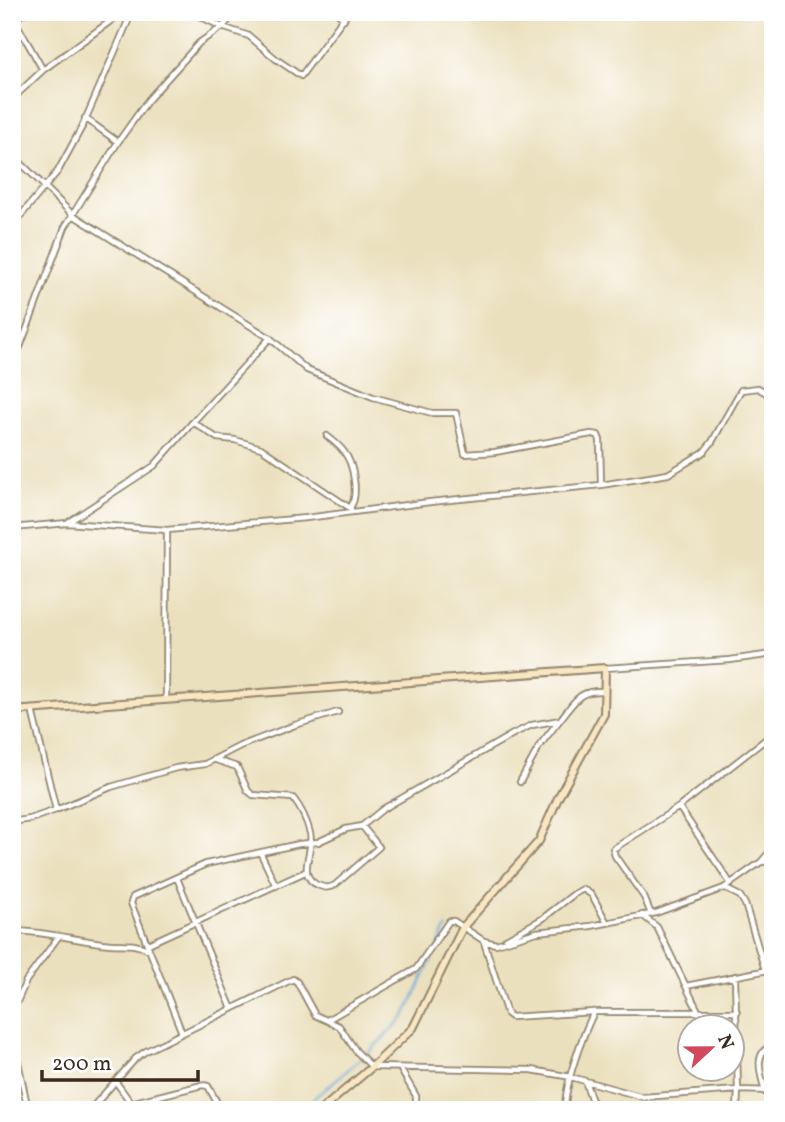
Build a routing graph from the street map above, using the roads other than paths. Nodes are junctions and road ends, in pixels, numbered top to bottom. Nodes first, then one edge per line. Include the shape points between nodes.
1 (26, 12) edge
2 (123, 12) edge
3 (132, 12) edge
4 (191, 12) edge
5 (237, 12) edge
6 (336, 12) edge
7 (348, 12) edge
8 (13, 17) edge
9 (344, 19) junction
10 (222, 27) junction
11 (43, 70) junction
12 (12, 99) edge
13 (85, 118) junction
14 (118, 142) junction
15 (12, 154) edge
16 (45, 187) junction
17 (73, 215) junction
18 (12, 226) edge
19 (270, 338) junction
20 (13, 357) edge
21 (773, 397) edge
22 (193, 422) junction
23 (327, 436) dead end
24 (601, 485) junction
25 (351, 510) junction
26 (67, 523) junction
27 (12, 528) edge
28 (167, 530) junction
29 (772, 656) edge
30 (605, 668) junction
31 (605, 691) junction
32 (166, 700) junction
33 (32, 710) junction
34 (12, 711) edge
35 (338, 712) dead end
36 (560, 720) junction
37 (772, 737) edge
38 (215, 760) junction
39 (520, 782) dead end
40 (679, 807) junction
41 (56, 810) junction
42 (12, 821) edge
43 (362, 826) junction
44 (311, 842) junction
45 (773, 848) edge
46 (261, 854) junction
47 (773, 860) edge
48 (761, 862) junction
49 (306, 872) junction
50 (177, 878) junction
51 (731, 884) junction
52 (276, 886) junction
53 (724, 888) junction
54 (650, 914) junction
55 (641, 915) junction
56 (195, 923) junction
57 (607, 923) junction
58 (463, 927) junction
59 (12, 931) edge
60 (143, 932) junction
61 (59, 936) junction
62 (484, 941) junction
63 (496, 944) junction
64 (136, 945) junction
65 (149, 947) junction
66 (773, 969) edge
67 (765, 970) junction
68 (735, 976) junction
69 (686, 986) junction
70 (12, 1005) edge
71 (232, 1009) junction
72 (594, 1012) junction
73 (737, 1012) junction
74 (699, 1013) junction
75 (327, 1020) junction
76 (12, 1032) edge
77 (182, 1034) junction
78 (773, 1045) edge
79 (372, 1067) junction
80 (401, 1069) junction
81 (571, 1077) junction
82 (585, 1081) junction
83 (116, 1082) junction
84 (738, 1090) junction
85 (773, 1091) edge
86 (765, 1092) junction
87 (28, 1110) edge
88 (90, 1110) edge
89 (221, 1110) edge
90 (321, 1110) edge
91 (416, 1110) edge
92 (565, 1110) edge
93 (595, 1110) edge
94 (737, 1110) edge

1 - 8 street
2 - 11 street
3 - 13 street
4 - 10 street
5 - 10 street
6 - 9 street
7 - 9 street
8 - 11 street
9 - 10 street via 301,76 249,36
10 - 14 street via 199,43
11 - 12 street
13 - 14 street
13 - 16 street via 58,172
14 - 17 street
15 - 16 street
16 - 17 street
16 - 18 street
17 - 19 street
17 - 20 street
19 - 22 street
19 - 24 street via 307,370 323,377 419,410 456,413 465,454 598,435
21 - 24 street via 758,388 741,390 712,442 678,470
22 - 25 street via 217,438 261,448
22 - 26 street via 154,466
23 - 25 street via 348,458 355,494
24 - 25 street
25 - 28 street
26 - 27 street
26 - 28 street
28 - 32 street
29 - 30 street
30 - 31 street
30 - 32 street
31 - 36 street via 579,696
31 - 58 street via 604,714 558,798 544,834
32 - 33 street
33 - 34 street
33 - 41 street
35 - 38 street via 273,733
36 - 39 street
36 - 43 street via 513,734 383,809
37 - 40 street
38 - 41 street via 111,787
38 - 44 street via 237,767 253,795 293,798
40 - 51 street
40 - 54 street via 613,849
41 - 42 street
43 - 44 street
43 - 49 street via 379,847 335,885 317,885
44 - 46 street
44 - 49 street
45 - 48 street
46 - 50 street via 206,864
46 - 52 street
47 - 48 street
48 - 51 street
49 - 52 street
50 - 56 street
50 - 60 street via 133,897 131,903
51 - 53 street
52 - 56 street
53 - 54 street
53 - 67 street via 745,904
54 - 55 street
55 - 57 street
55 - 69 street via 657,927
56 - 65 street
56 - 71 street
57 - 63 street via 537,932
57 - 63 street via 592,895 583,889
58 - 62 street
58 - 75 street via 449,921 416,969
58 - 79 street via 415,1024
59 - 61 street
60 - 64 street
60 - 65 street
61 - 64 street
61 - 70 street
62 - 63 street
62 - 72 street via 510,1017
64 - 65 street
65 - 77 street
66 - 67 street
67 - 68 street
68 - 69 street
68 - 73 street
69 - 74 street
71 - 75 street via 293,979 315,1015
71 - 77 street
72 - 74 street
72 - 81 street
73 - 74 street
73 - 84 street
75 - 79 street via 339,1026
76 - 87 street
77 - 83 street via 136,1058
78 - 86 street via 759,1057
79 - 80 street
79 - 90 street
80 - 81 street via 532,1070
80 - 91 street via 416,1096
81 - 82 street
81 - 92 street
82 - 84 street via 643,1097
82 - 93 street
83 - 88 street
83 - 89 street via 131,1103 208,1086
84 - 86 street
84 - 94 street
85 - 86 street

